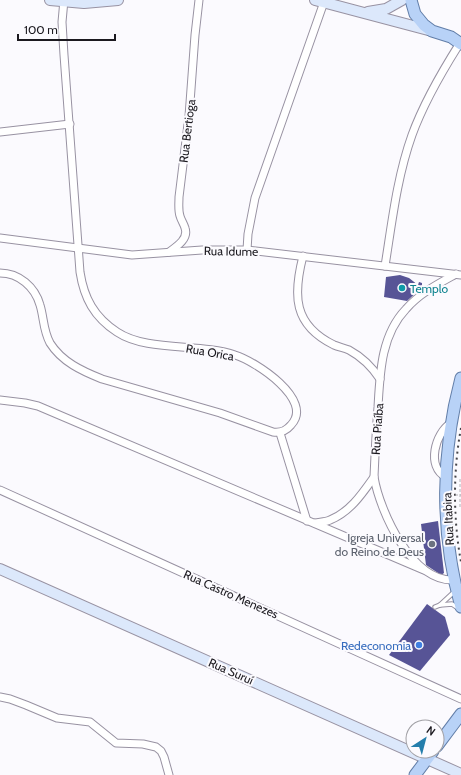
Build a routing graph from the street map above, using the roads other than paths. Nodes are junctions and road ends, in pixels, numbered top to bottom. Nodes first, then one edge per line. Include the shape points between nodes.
1 (50, 0) edge
2 (118, 0) edge
3 (199, 0) edge
4 (411, 0) edge
5 (64, 1) edge
6 (320, 1) edge
7 (400, 1) edge
8 (358, 11) junction
9 (432, 31) junction
10 (460, 44) edge
11 (70, 124) junction
12 (0, 132) edge
13 (0, 238) edge
14 (79, 249) junction
15 (247, 250) junction
16 (168, 253) junction
17 (303, 256) junction
18 (385, 266) junction
19 (0, 273) edge
20 (458, 275) edge
21 (461, 378) edge
22 (380, 379) junction
23 (0, 400) edge
24 (280, 433) junction
25 (374, 478) junction
26 (0, 490) edge
27 (311, 522) junction
28 (0, 569) edge
29 (424, 570) junction
30 (455, 585) junction
31 (440, 605) junction
32 (435, 607) dead end
33 (461, 609) edge
34 (0, 697) edge
35 (461, 699) edge
36 (461, 714) edge
37 (445, 735) edge
38 (405, 744) edge
39 (427, 759) edge
40 (437, 759) edge
41 (461, 774) edge
42 (169, 775) edge
43 (415, 775) edge

1 - 5 street
2 - 5 street via 84,3
3 - 16 street, Rua Bertioga via 190,116 178,210 186,229 186,236
4 - 9 main road via 418,20
5 - 11 street, Rua Orica via 62,22
6 - 8 street
6 - 15 street via 255,198 248,229
7 - 8 street via 378,11
8 - 9 street
9 - 10 main road
10 - 18 street via 432,89 412,135 398,189
11 - 12 street
11 - 14 street, Rua Orica
13 - 14 street, Rua Idume
14 - 16 street, Rua Idume via 132,255
14 - 24 street, Rua Orica via 82,287 88,302 106,324 131,339 214,350 234,354 252,363 284,388 297,407 297,416 293,424
15 - 16 street, Rua Idume
15 - 17 street, Rua Idume
17 - 18 street, Rua Idume
17 - 22 street via 296,289 303,317 311,329 323,339 359,356
18 - 20 street, Rua Idume
19 - 24 street via 18,277 36,294 50,342 71,365 102,379
20 - 22 street, Rua Piaíba via 418,297 400,316 388,336
21 - 30 main road, Rua Itabira via 448,442 446,477 447,537
22 - 25 street, Rua Piaíba
23 - 27 street via 38,406
24 - 27 street
25 - 27 street via 354,504 342,514 330,520
25 - 29 street, Rua Piaíba via 391,528 408,554
26 - 35 street, Rua Castro Menezes
27 - 29 street
28 - 38 street, Rua Suruí
29 - 30 street, Rua Piaíba
30 - 31 lane via 451,596
30 - 33 main road, Rua Itabira
31 - 32 lane
31 - 33 lane via 452,604
34 - 42 street via 26,704 56,718 90,722 116,743 156,747 164,757
36 - 37 main road
39 - 43 main road
40 - 41 street, Rua Suruí

